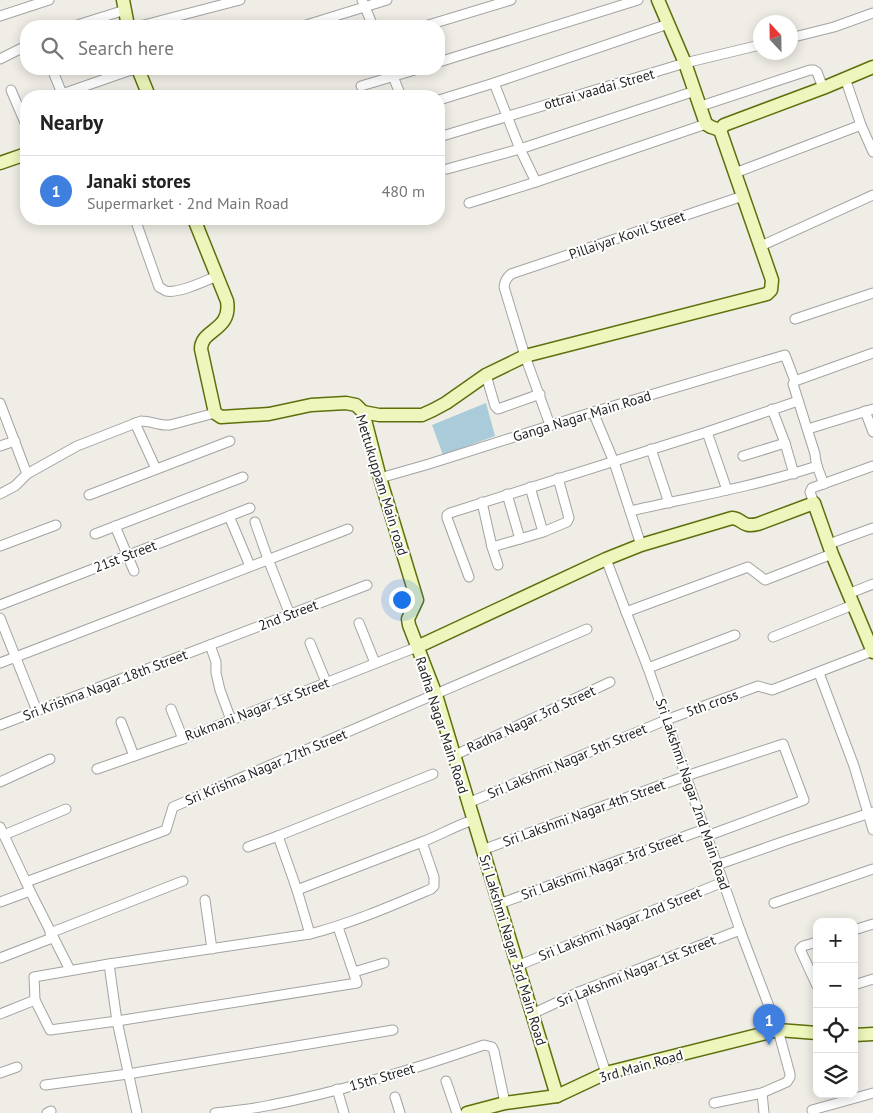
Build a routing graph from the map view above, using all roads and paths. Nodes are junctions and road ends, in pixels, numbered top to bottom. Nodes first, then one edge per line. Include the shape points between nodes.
1 (49, 0) edge
2 (240, 0) edge
3 (387, 0) edge
4 (511, 0) edge
5 (638, 0) edge
6 (658, 0) edge
7 (363, 4) edge
8 (124, 5) edge
9 (873, 12) edge
10 (0, 16) edge
11 (88, 20) edge
12 (127, 20) edge
13 (163, 20) edge
14 (319, 20) edge
15 (370, 20) edge
16 (445, 20) edge
17 (668, 24) junction
18 (798, 36) edge
19 (753, 47) edge
20 (20, 49) edge
21 (0, 59) edge
22 (445, 60) edge
23 (685, 63) junction
24 (873, 67) edge
25 (55, 75) edge
26 (118, 75) edge
27 (140, 75) edge
28 (387, 75) edge
29 (393, 75) edge
30 (845, 78) junction
31 (494, 83) junction
32 (361, 86) dead end
33 (823, 88) junction
34 (11, 90) dead end
35 (61, 90) edge
36 (77, 90) edge
37 (147, 90) edge
38 (399, 90) edge
39 (695, 91) junction
40 (445, 98) edge
41 (701, 106) junction
42 (20, 111) edge
43 (506, 116) junction
44 (706, 124) junction
45 (861, 125) junction
46 (720, 130) junction
47 (445, 134) edge
48 (520, 149) junction
49 (873, 152) edge
50 (20, 156) edge
51 (0, 163) edge
52 (448, 169) dead end
53 (735, 173) junction
54 (536, 182) junction
55 (873, 195) edge
56 (744, 196) junction
57 (469, 203) dead end
58 (137, 225) edge
59 (196, 225) edge
60 (761, 246) junction
61 (217, 276) junction
62 (873, 293) edge
63 (795, 319) dead end
64 (873, 353) edge
65 (525, 356) junction
66 (486, 375) junction
67 (795, 381) junction
68 (540, 394) junction
69 (798, 401) junction
70 (0, 403) edge
71 (772, 409) junction
72 (869, 410) edge
73 (363, 412) junction
74 (593, 412) junction
75 (215, 413) junction
76 (135, 423) junction
77 (550, 425) junction
78 (808, 429) junction
79 (707, 432) junction
80 (873, 432) edge
81 (230, 441) dead end
82 (15, 442) junction
83 (785, 444) junction
84 (0, 446) edge
85 (652, 449) junction
86 (743, 456) dead end
87 (614, 462) junction
88 (817, 466) junction
89 (873, 466) edge
90 (156, 469) junction
91 (27, 474) junction
92 (794, 474) junction
93 (242, 477) dead end
94 (380, 478) junction
95 (558, 478) junction
96 (824, 484) junction
97 (530, 487) junction
98 (727, 490) junction
99 (0, 494) edge
100 (507, 494) junction
101 (89, 495) dead end
102 (482, 502) junction
103 (669, 503) junction
104 (814, 503) junction
105 (250, 508) dead end
106 (630, 511) junction
107 (229, 516) junction
108 (255, 522) dead end
109 (56, 525) dead end
110 (115, 526) junction
111 (873, 528) edge
112 (348, 529) dead end
113 (543, 532) junction
114 (95, 534) dead end
115 (520, 539) junction
116 (641, 545) junction
117 (0, 546) edge
118 (492, 547) junction
119 (830, 549) junction
120 (127, 556) junction
121 (268, 559) junction
122 (606, 559) junction
123 (498, 565) dead end
124 (250, 566) junction
125 (134, 571) dead end
126 (469, 577) dead end
127 (873, 584) edge
128 (367, 586) dead end
129 (850, 600) junction
130 (0, 605) edge
131 (626, 612) junction
132 (290, 615) junction
133 (0, 618) edge
134 (359, 623) dead end
135 (588, 629) dead end
136 (735, 635) dead end
137 (773, 637) dead end
138 (310, 643) dead end
139 (210, 645) junction
140 (417, 648) junction
141 (872, 648) edge
142 (16, 657) junction
143 (0, 663) edge
144 (375, 663) junction
145 (648, 668) junction
146 (819, 673) junction
147 (326, 682) junction
148 (610, 682) dead end
149 (436, 695) junction
150 (171, 709) dead end
151 (37, 710) junction
152 (231, 720) junction
153 (666, 720) junction
154 (120, 722) dead end
155 (0, 725) edge
156 (183, 739) junction
157 (134, 756) junction
158 (453, 756) junction
159 (50, 759) dead end
160 (97, 769) dead end
161 (433, 774) dead end
162 (686, 776) junction
163 (0, 782) edge
164 (468, 803) junction
165 (66, 809) dead end
166 (871, 813) edge
167 (473, 820) junction
168 (873, 830) edge
169 (706, 832) junction
170 (3, 836) edge
171 (278, 836) junction
172 (422, 842) junction
173 (248, 846) dead end
174 (482, 850) junction
175 (717, 865) junction
176 (873, 869) edge
177 (183, 881) dead end
178 (26, 882) junction
179 (723, 882) junction
180 (297, 890) junction
181 (30, 891) junction
182 (205, 900) dead end
183 (0, 902) edge
184 (774, 903) dead end
185 (499, 904) junction
186 (873, 924) edge
187 (338, 927) junction
188 (858, 929) edge
189 (740, 930) junction
190 (310, 934) junction
191 (51, 936) junction
192 (813, 943) edge
193 (212, 948) junction
194 (0, 958) edge
195 (384, 963) dead end
196 (109, 964) junction
197 (517, 966) junction
198 (70, 970) junction
199 (354, 972) junction
200 (813, 977) edge
201 (873, 979) edge
202 (858, 984) edge
203 (579, 992) junction
204 (35, 1000) junction
205 (0, 1014) edge
206 (532, 1014) junction
207 (116, 1021) junction
208 (394, 1030) dead end
209 (778, 1030) junction
210 (813, 1033) edge
211 (873, 1034) edge
212 (858, 1035) edge
213 (17, 1066) dead end
214 (0, 1073) edge
215 (606, 1073) junction
216 (128, 1074) junction
217 (446, 1080) dead end
218 (45, 1085) dead end
219 (337, 1089) junction
220 (762, 1093) junction
221 (873, 1093) edge
222 (557, 1096) junction
223 (395, 1097) dead end
224 (505, 1103) junction
225 (714, 1103) dead end
226 (812, 1110) dead end
227 (137, 1113) edge
228 (214, 1113) edge
229 (344, 1113) edge
230 (400, 1113) edge
231 (457, 1113) edge
232 (467, 1113) edge
233 (764, 1113) edge

1 - 10 street
2 - 13 street
3 - 7 street
4 - 16 street
5 - 22 street
6 - 17 street
7 - 14 street
7 - 15 street
8 - 11 street
8 - 12 street
9 - 18 street
17 - 23 street
17 - 31 street
19 - 23 street, ottrai vaadai Street
20 - 21 street
23 - 39 street
23 - 43 street, ottrai vaadai Street
24 - 30 street
25 - 35 street
26 - 36 street
27 - 37 street
28 - 32 street
29 - 38 street
30 - 33 street
30 - 45 street
31 - 40 street
31 - 43 street
33 - 41 street via 817,72 805,70
33 - 46 street via 724,125
34 - 42 street
39 - 41 street
39 - 48 street
41 - 44 street
43 - 47 street, ottrai vaadai Street
43 - 48 street
44 - 46 street
44 - 54 street
45 - 49 street
45 - 53 street
46 - 53 street
48 - 52 street
48 - 54 street
50 - 51 street
53 - 56 street
54 - 57 street
55 - 60 street
56 - 60 street
56 - 65 street, Pillaiyar Kovil Street via 511,274 504,281 504,287
58 - 61 street via 159,287 165,291 180,290
59 - 61 street
60 - 65 street via 772,280 767,294
61 - 75 street via 228,301 227,316 201,343
62 - 63 street
64 - 67 street
65 - 66 street
65 - 68 street
66 - 68 street via 498,409
66 - 73 street via 446,403 422,414
67 - 69 street
67 - 74 street, Ganga Nagar Main Road via 785,356
68 - 77 street
69 - 71 street
69 - 78 street
70 - 82 street
71 - 79 street
71 - 83 street
72 - 78 street
72 - 80 street
73 - 75 street, Mettukuppam Main road via 356,405 346,403 221,418
73 - 94 street, Mettukuppam Main road
74 - 77 street, Ganga Nagar Main Road
74 - 87 street
75 - 76 street via 165,426 147,421
76 - 90 street
76 - 91 street via 76,446
77 - 94 street, Ganga Nagar Main Road
78 - 88 street
79 - 85 street
79 - 98 street
81 - 90 street
82 - 84 street
82 - 91 street
83 - 86 street
83 - 92 street
85 - 87 street
85 - 103 street
87 - 95 street
87 - 106 street
88 - 92 street
88 - 96 street
89 - 96 street
90 - 101 street
91 - 99 street
92 - 98 street
93 - 110 street
94 - 140 street, Mettukuppam Main road via 416,600 408,619
95 - 97 street
95 - 113 street via 569,518 567,522
96 - 104 street via 811,489
97 - 100 street
97 - 113 street
98 - 103 street
100 - 102 street
100 - 115 street
102 - 118 street
102 - 126 street via 447,515
103 - 106 street
104 - 116 street via 751,526 732,518
104 - 119 street
105 - 107 street, 21st Street
106 - 116 street
107 - 120 street, 21st Street
107 - 124 street
108 - 121 street
109 - 117 street
110 - 114 street
110 - 120 street
111 - 119 street
112 - 121 street
113 - 115 street
115 - 118 street
116 - 122 street
118 - 123 street
119 - 129 street
119 - 131 street via 765,580 748,567
120 - 125 street
120 - 130 street, 21st Street
121 - 124 street
121 - 132 street
122 - 131 street, Sri Lakshmi Nagar 2nd Main Road
122 - 140 street
124 - 142 street
127 - 129 street
128 - 132 street, 2nd Street
129 - 137 street
129 - 141 street
131 - 145 street, Sri Lakshmi Nagar 2nd Main Road
132 - 139 street, 2nd Street
133 - 142 street
134 - 144 street
135 - 149 street
136 - 145 street
138 - 147 street
139 - 151 street, Sri Krishna Nagar 18th Street
139 - 152 street via 220,690
140 - 144 street, Rukmani Nagar 1st Street
140 - 149 street, Radha Nagar Main Road
141 - 146 street
142 - 143 street
142 - 151 street
144 - 147 street, Rukmani Nagar 1st Street
145 - 153 street, Sri Lakshmi Nagar 2nd Main Road
146 - 153 street, 5th cross via 772,690 758,686
146 - 166 street
147 - 152 street, Rukmani Nagar 1st Street
148 - 158 street, Radha Nagar 3rd Street
149 - 158 street, Radha Nagar Main Road
149 - 178 street, Sri Krishna Nagar 27th Street via 173,807 166,830
150 - 156 street
151 - 155 street, Sri Krishna Nagar 18th Street
152 - 156 street, Rukmani Nagar 1st Street
153 - 162 street, Sri Lakshmi Nagar 2nd Main Road
153 - 164 street, Sri Lakshmi Nagar 5th Street
154 - 157 street
156 - 157 street, Rukmani Nagar 1st Street
157 - 160 street, Rukmani Nagar 1st Street
158 - 164 street, Radha Nagar Main Road
159 - 163 street
161 - 171 street
162 - 169 street, Sri Lakshmi Nagar 2nd Main Road
162 - 169 street, Sri Lakshmi Nagar 4th Street via 783,744 804,800
162 - 174 street, Sri Lakshmi Nagar 4th Street
164 - 167 street, Sri Lakshmi Nagar 3rd Main Road
165 - 170 street
166 - 168 street
166 - 175 street
167 - 172 street
167 - 174 street, Sri Lakshmi Nagar 3rd Main Road
169 - 175 street, Sri Lakshmi Nagar 2nd Main Road
169 - 185 street, Sri Lakshmi Nagar 3rd Street
170 - 178 street
171 - 173 street
171 - 180 street
172 - 180 street
172 - 187 street via 434,886
174 - 185 street, Sri Lakshmi Nagar 3rd Main Road
175 - 179 street, Sri Lakshmi Nagar 2nd Main Road
176 - 184 street
177 - 191 street
178 - 181 street
179 - 189 street, Sri Lakshmi Nagar 2nd Main Road
179 - 197 street, Sri Lakshmi Nagar 2nd Street
180 - 190 street
181 - 183 street
181 - 191 street
182 - 193 street
185 - 197 street, Sri Lakshmi Nagar 3rd Main Road
186 - 188 street
187 - 190 street
187 - 199 street
189 - 203 street, Sri Lakshmi Nagar 1st Street
189 - 209 street, Sri Lakshmi Nagar 2nd Main Road
190 - 193 street
191 - 194 street
191 - 198 street
192 - 200 street via 800,949
193 - 196 street
195 - 199 street
196 - 198 street
196 - 207 street
197 - 206 street, Sri Lakshmi Nagar 3rd Main Road
198 - 204 street via 34,977
199 - 207 street via 357,983
201 - 202 street
203 - 206 street, Sri Lakshmi Nagar 1st Street
203 - 215 street
204 - 205 street
204 - 207 street via 50,1030
206 - 222 street, Sri Lakshmi Nagar 3rd Main Road
207 - 216 street
208 - 216 street
209 - 210 street, 3rd Main Road
209 - 215 street, 3rd Main Road
209 - 220 street, Sri Lakshmi Nagar 2nd Main Road via 790,1077 787,1082
211 - 212 street
213 - 214 street
215 - 222 street, 3rd Main Road
216 - 218 street
216 - 227 street
217 - 231 street
219 - 224 street, 15th Street via 488,1045 494,1051
219 - 228 street, 15th Street via 270,1106
219 - 229 street
220 - 225 street
220 - 233 street
221 - 226 street
222 - 224 street, 3rd Main Road
223 - 230 street
224 - 232 street, 3rd Main Road

